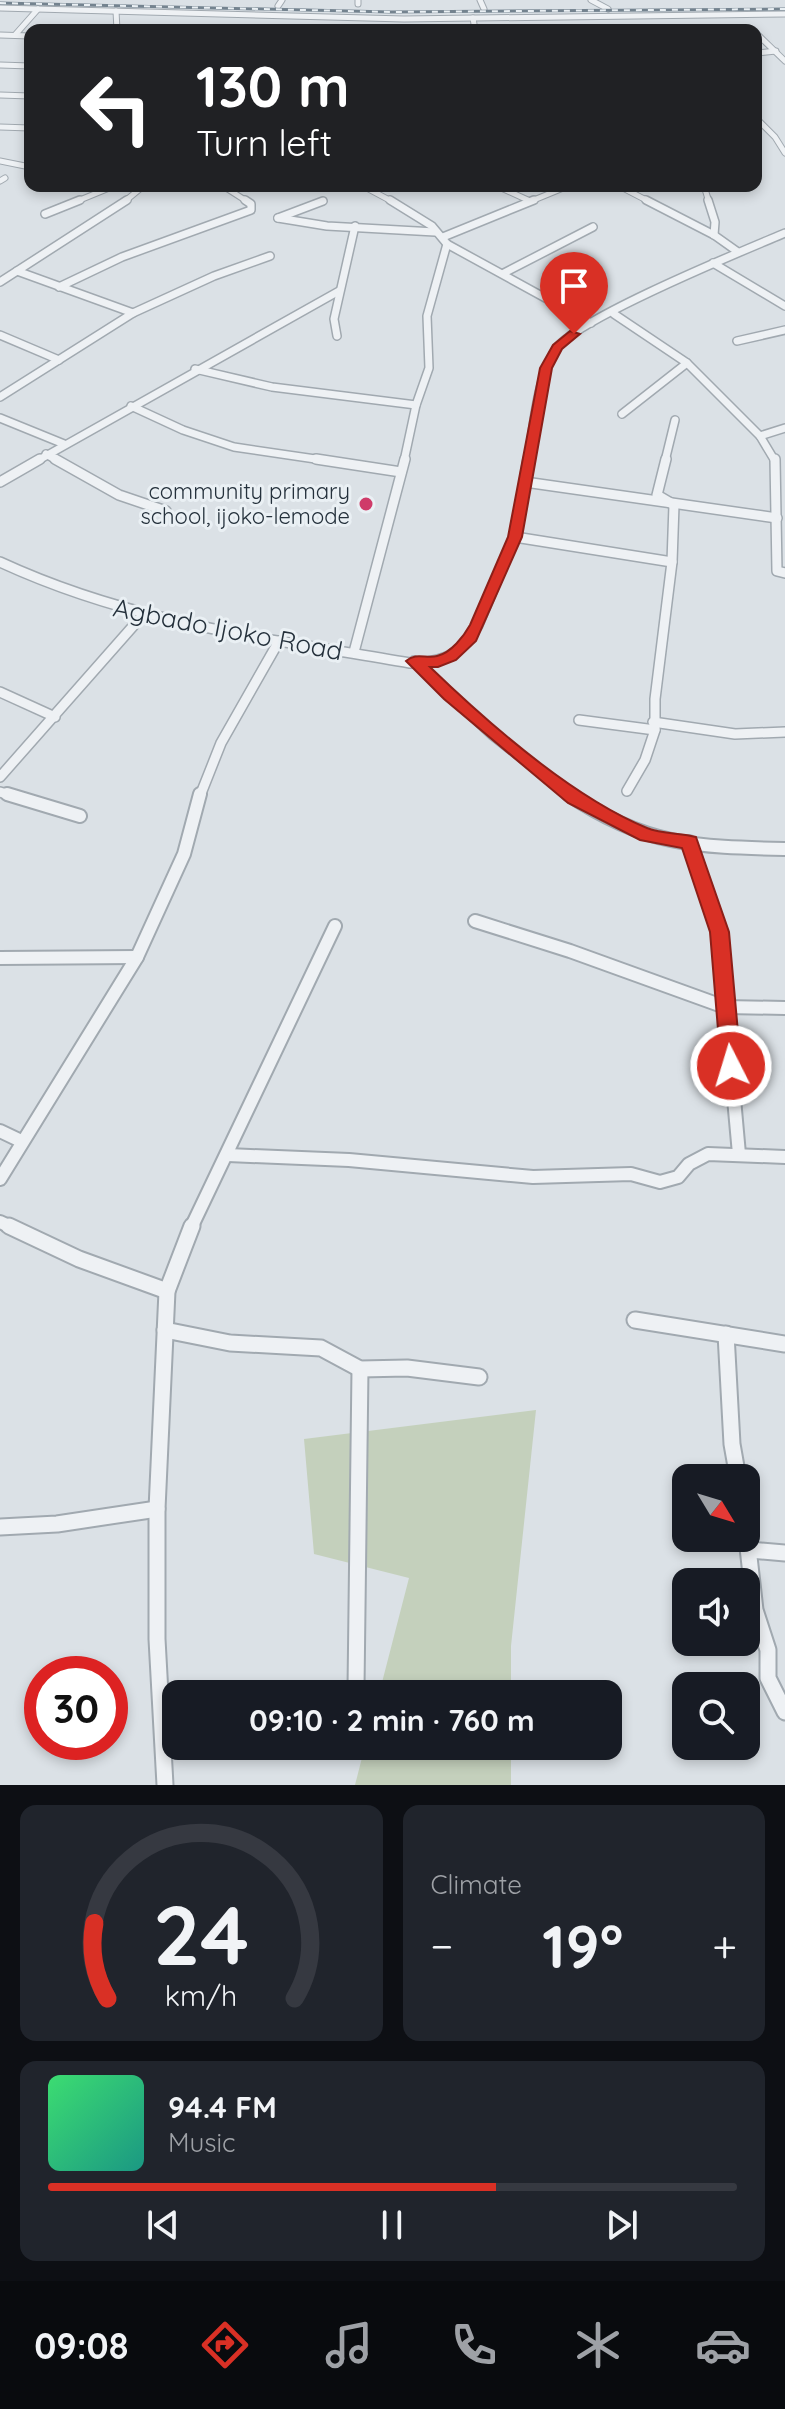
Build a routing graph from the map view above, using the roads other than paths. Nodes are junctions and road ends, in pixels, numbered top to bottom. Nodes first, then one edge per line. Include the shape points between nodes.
1 (282, 0) edge
2 (480, 0) edge
3 (591, 0) edge
4 (278, 6) dead end
5 (0, 8) edge
6 (38, 9) junction
7 (484, 9) dead end
8 (608, 9) dead end
9 (116, 11) junction
10 (785, 14) edge
11 (473, 18) junction
12 (404, 19) junction
13 (25, 24) edge
14 (117, 24) edge
15 (404, 24) edge
16 (474, 24) edge
17 (24, 25) edge
18 (0, 35) edge
19 (15, 35) junction
20 (24, 36) edge
21 (762, 38) edge
22 (776, 51) junction
23 (762, 52) edge
24 (785, 61) edge
25 (0, 65) edge
26 (24, 66) edge
27 (0, 95) edge
28 (24, 96) edge
29 (762, 124) edge
30 (0, 127) edge
31 (24, 128) edge
32 (785, 153) edge
33 (0, 161) edge
34 (24, 166) edge
35 (99, 192) edge
36 (139, 192) edge
37 (232, 192) edge
38 (374, 192) edge
39 (510, 192) edge
40 (553, 192) edge
41 (631, 192) edge
42 (706, 192) edge
43 (323, 201) dead end
44 (530, 201) junction
45 (45, 214) dead end
46 (355, 226) junction
47 (593, 227) dead end
48 (785, 233) edge
49 (714, 235) junction
50 (442, 238) junction
51 (738, 252) junction
52 (270, 256) dead end
53 (713, 263) junction
54 (17, 271) junction
55 (504, 273) junction
56 (0, 282) edge
57 (59, 287) junction
58 (339, 291) junction
59 (785, 306) edge
60 (133, 313) junction
61 (614, 314) junction
62 (591, 323) junction
63 (785, 330) edge
64 (0, 335) edge
65 (337, 336) dead end
66 (737, 341) dead end
67 (59, 360) junction
68 (687, 363) junction
69 (195, 369) junction
70 (0, 397) edge
71 (416, 405) junction
72 (131, 406) junction
73 (622, 414) dead end
74 (0, 418) edge
75 (675, 420) dead end
76 (785, 428) edge
77 (760, 436) junction
78 (64, 444) junction
79 (46, 454) junction
80 (401, 472) junction
81 (0, 482) edge
82 (525, 482) junction
83 (674, 505) junction
84 (781, 506) edge
85 (166, 511) dead end
86 (777, 518) junction
87 (515, 537) junction
88 (0, 562) edge
89 (672, 562) junction
90 (785, 573) edge
91 (142, 616) junction
92 (279, 641) junction
93 (354, 652) junction
94 (414, 661) junction
95 (0, 692) edge
96 (55, 717) junction
97 (579, 720) dead end
98 (654, 726) junction
99 (785, 732) edge
100 (0, 777) edge
101 (627, 791) dead end
102 (0, 792) edge
103 (80, 816) dead end
104 (689, 842) junction
105 (785, 849) edge
106 (475, 921) dead end
107 (335, 926) dead end
108 (137, 957) junction
109 (0, 958) edge
110 (725, 1007) junction
111 (785, 1008) edge
112 (0, 1131) edge
113 (21, 1141) junction
114 (739, 1154) junction
115 (228, 1155) junction
116 (785, 1157) edge
117 (0, 1179) edge
118 (0, 1222) edge
119 (167, 1291) junction
120 (635, 1320) dead end
121 (165, 1330) junction
122 (726, 1334) junction
123 (785, 1344) edge
124 (360, 1369) junction
125 (479, 1377) dead end
126 (736, 1464) edge
127 (157, 1509) junction
128 (0, 1527) edge
129 (760, 1551) edge
130 (749, 1552) edge
131 (785, 1553) edge
132 (356, 1680) edge
133 (785, 1712) edge
134 (165, 1785) edge

1 - 4 street
2 - 7 street
3 - 8 street
5 - 6 street
6 - 9 street
6 - 13 street
9 - 12 street
9 - 14 street
10 - 11 street via 671,20
11 - 12 street
11 - 16 street
12 - 15 street
17 - 19 street
18 - 19 street
19 - 20 street
21 - 22 street
22 - 23 street
22 - 24 street
25 - 26 street
27 - 28 street
29 - 32 street
30 - 31 street
33 - 34 street
35 - 45 street
36 - 54 street
37 - 57 street via 251,204 251,210 122,257
38 - 50 street via 425,221
39 - 44 street
40 - 44 street
41 - 49 street
42 - 49 street
43 - 46 street via 278,218
44 - 50 street
46 - 50 street
46 - 58 street
47 - 55 street
48 - 51 street, Agbado Ijoko Road
49 - 51 street
50 - 55 street
50 - 71 street via 427,316 429,368
51 - 53 street, Agbado Ijoko Road
52 - 60 street
53 - 59 street
53 - 61 street, Agbado Ijoko Road
54 - 56 street
54 - 57 street
55 - 62 street
57 - 60 street
58 - 65 street
58 - 69 street
60 - 67 street
61 - 62 street, Agbado Ijoko Road
61 - 68 street
62 - 82 street, Agbado Ijoko Road via 557,347 546,368
63 - 66 street
64 - 67 street
67 - 70 street
68 - 73 street
68 - 77 street
69 - 71 street via 272,387
69 - 72 street
71 - 80 street
72 - 78 street
72 - 80 street via 234,447
74 - 78 street
75 - 83 street via 657,495
76 - 77 street
77 - 84 street via 775,458
78 - 79 street
79 - 81 street
79 - 85 street via 101,487
80 - 93 street
82 - 83 street
82 - 87 street, Agbado Ijoko Road
83 - 86 street
83 - 89 street
84 - 86 street
86 - 90 street via 777,571
87 - 89 street
87 - 94 street, Agbado Ijoko Road via 470,638 438,662
88 - 91 street, Agbado Ijoko Road via 72,595
89 - 98 street
91 - 92 street, Agbado Ijoko Road
91 - 96 street
92 - 93 street, Agbado Ijoko Road
92 - 108 street via 221,743 184,854
93 - 94 street, Agbado Ijoko Road
94 - 104 street via 574,798 646,835
95 - 96 street
96 - 100 street
97 - 98 street
98 - 99 street via 735,734
98 - 101 street via 645,760
102 - 103 street
104 - 105 street
104 - 110 street via 719,932
106 - 110 street
107 - 115 street
108 - 109 street
108 - 113 street
110 - 111 street
110 - 114 street
112 - 113 street
113 - 117 street
114 - 115 street via 708,1154 678,1177 660,1182 631,1174 533,1177
114 - 116 street
115 - 119 street
118 - 119 street via 79,1259
119 - 121 street
120 - 122 street
121 - 124 street via 230,1343 321,1348
121 - 127 street
122 - 123 street
122 - 126 street
124 - 125 street via 407,1368
124 - 132 street
127 - 128 street
127 - 134 street
129 - 131 street
130 - 133 street via 755,1610 768,1650 768,1678

